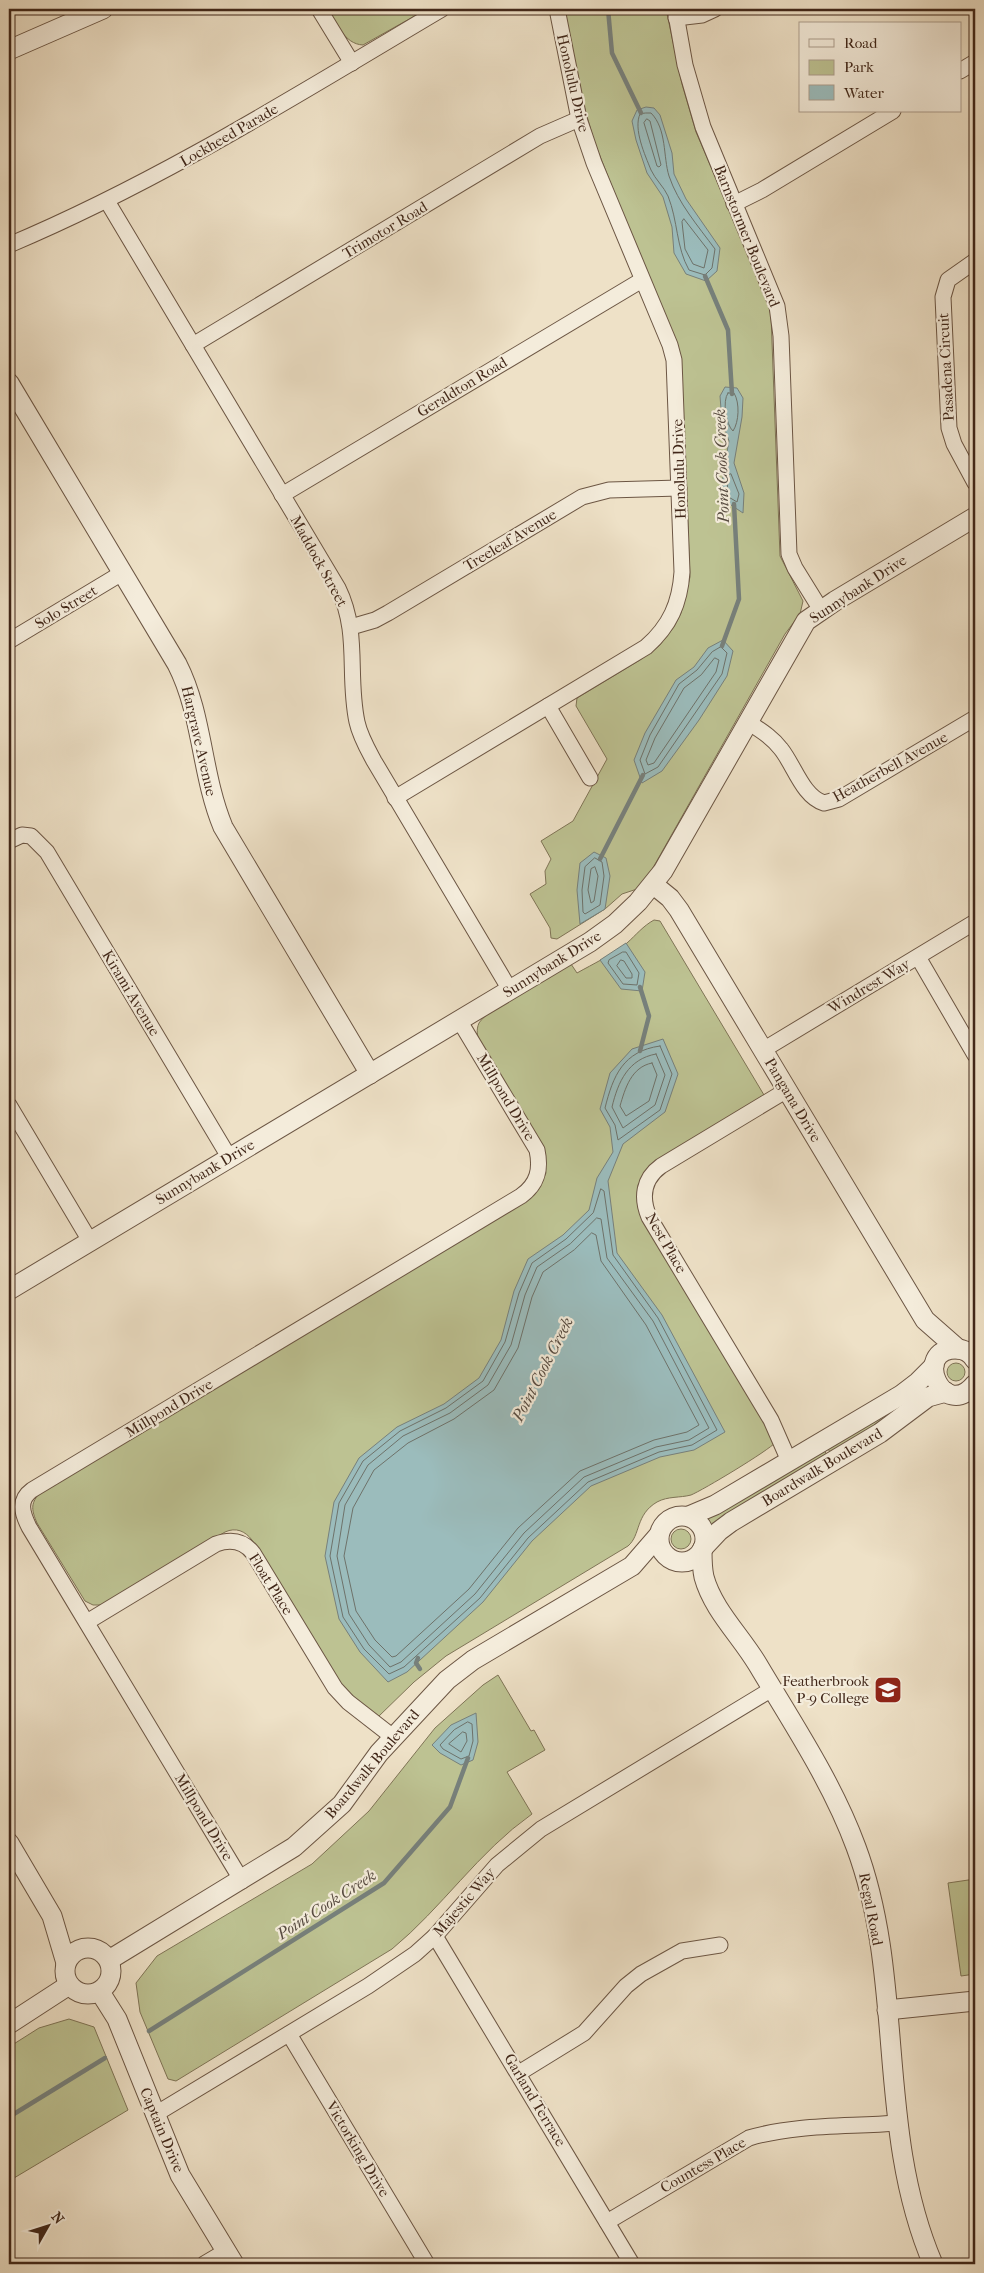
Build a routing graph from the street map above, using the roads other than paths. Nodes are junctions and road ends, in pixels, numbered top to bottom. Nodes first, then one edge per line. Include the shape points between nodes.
1 (103, 9) edge
2 (319, 9) edge
3 (442, 9) edge
4 (557, 9) edge
5 (715, 9) edge
6 (676, 13) edge
7 (9, 49) edge
8 (975, 62) edge
9 (352, 63) junction
10 (962, 70) edge
11 (891, 112) edge
12 (579, 119) junction
13 (107, 201) junction
14 (734, 204) junction
15 (9, 245) edge
16 (975, 261) edge
17 (642, 280) junction
18 (193, 345) junction
19 (9, 383) edge
20 (975, 483) edge
21 (680, 488) junction
22 (282, 495) junction
23 (975, 517) edge
24 (122, 573) junction
25 (820, 610) junction
26 (351, 627) junction
27 (9, 641) edge
28 (548, 706) junction
29 (975, 718) edge
30 (748, 722) junction
31 (590, 778) dead end
32 (396, 798) junction
33 (9, 841) edge
34 (654, 885) junction
35 (975, 922) edge
36 (918, 957) junction
37 (510, 990) junction
38 (460, 1020) junction
39 (763, 1050) junction
40 (975, 1055) edge
41 (370, 1074) junction
42 (787, 1090) junction
43 (9, 1105) edge
44 (229, 1157) junction
45 (90, 1241) junction
46 (9, 1290) edge
47 (925, 1320) junction
48 (969, 1353) edge
49 (934, 1365) junction
50 (975, 1384) edge
51 (946, 1392) junction
52 (794, 1458) junction
53 (689, 1516) junction
54 (658, 1536) junction
55 (702, 1549) junction
56 (676, 1561) junction
57 (632, 1566) junction
58 (708, 1590) junction
59 (87, 1622) junction
60 (772, 1689) junction
61 (393, 1737) junction
62 (9, 1843) edge
63 (242, 1881) junction
64 (52, 1916) junction
65 (435, 1936) junction
66 (720, 1945) dead end
67 (86, 1948) junction
68 (108, 1960) junction
69 (66, 1963) junction
70 (69, 1985) junction
71 (100, 1992) junction
72 (975, 2001) edge
73 (887, 2010) junction
74 (9, 2024) edge
75 (289, 2034) junction
76 (519, 2073) junction
77 (154, 2114) junction
78 (897, 2123) junction
79 (607, 2222) junction
80 (230, 2258) edge
81 (204, 2264) edge
82 (427, 2264) edge
83 (632, 2264) edge
84 (933, 2264) edge

1 - 7 street
2 - 9 street
3 - 9 street, Lockheed Parade
4 - 12 street, Honolulu Drive
5 - 6 street via 702,15
6 - 14 street, Barnstormer Boulevard via 697,106
8 - 10 street
9 - 13 street, Lockheed Parade via 194,156
11 - 14 street
12 - 17 street, Honolulu Drive via 602,187
12 - 18 street, Trimotor Road via 540,136
13 - 15 street, Lockheed Parade
13 - 18 street, Maddock Street
14 - 25 street, Barnstormer Boulevard via 777,306 781,336 789,554
16 - 20 street, Pasadena Circuit via 948,280 943,297 949,428
17 - 21 street, Honolulu Drive via 674,360
17 - 22 street, Geraldton Road
18 - 22 street, Maddock Street
19 - 24 street, Hargrave Avenue
21 - 26 street, Treeleaf Avenue via 609,490 582,497 382,616
21 - 28 street, Honolulu Drive via 681,584 677,605 667,623 655,639 636,654
22 - 26 street, Maddock Street via 338,588
23 - 25 street, Sunnybank Drive
24 - 27 street, Solo Street
24 - 41 street, Hargrave Avenue via 191,693 211,792 223,826
25 - 30 street, Sunnybank Drive via 796,635
26 - 32 street, Maddock Street via 357,721 366,747
28 - 31 street
28 - 32 street, Honolulu Drive
29 - 30 street, Heatherbell Avenue via 839,799 824,803 811,795 781,748
30 - 34 street, Sunnybank Drive
32 - 37 street, Maddock Street
33 - 44 street, Kirami Avenue via 27,835 35,838 47,852
34 - 37 street, Sunnybank Drive via 609,928
34 - 39 street, Pangana Drive via 680,910
35 - 36 street, Windrest Way
36 - 39 street, Windrest Way
36 - 40 street
37 - 38 street, Sunnybank Drive
38 - 41 street, Sunnybank Drive
38 - 59 street, Millpond Drive via 537,1150 539,1170 536,1181 521,1196 26,1495 22,1505 25,1519
39 - 42 street, Pangana Drive
41 - 44 street, Sunnybank Drive
42 - 47 street, Pangana Drive
42 - 52 street, Nest Place via 661,1166 650,1176 644,1190 649,1217
43 - 45 street
44 - 45 street, Sunnybank Drive
45 - 46 street, Sunnybank Drive
47 - 48 street, Pangana Drive
47 - 49 street, Pangana Drive
48 - 49 street, Boardwalk Boulevard via 944,1352
49 - 51 street, Pangana Drive via 936,1382
49 - 52 street, Boardwalk Boulevard via 900,1395
50 - 51 street, Boardwalk Boulevard via 959,1394
51 - 55 street, Boardwalk Boulevard via 928,1397 880,1433 731,1522
52 - 53 street, Boardwalk Boulevard
53 - 54 street via 669,1519
53 - 55 street via 701,1526 705,1541
54 - 56 street via 662,1551
54 - 57 street, Boardwalk Boulevard
55 - 56 street via 692,1560
55 - 58 street, Regal Road via 702,1567
56 - 57 street, Boardwalk Boulevard
56 - 58 street, Regal Road
57 - 61 street, Boardwalk Boulevard via 473,1660 447,1680
58 - 60 street, Regal Road
59 - 61 street, Float Place via 216,1544 228,1541 242,1543 253,1553 335,1688
59 - 63 street, Millpond Drive
60 - 65 street, Majestic Way via 541,1829 497,1865
60 - 73 street, Regal Road via 826,1780 857,1849 874,1913
61 - 63 street, Boardwalk Boulevard via 328,1819 294,1847
62 - 64 street
63 - 68 street, Boardwalk Boulevard
64 - 67 street
64 - 69 street
65 - 75 street, Majestic Way via 392,1970
65 - 76 street, Garland Terrace
66 - 76 street via 682,1951 641,1974 584,2033
67 - 68 street via 99,1950
67 - 69 street via 74,1952
68 - 71 street via 110,1978
69 - 70 street via 64,1971
70 - 71 street via 80,1993
70 - 74 street
71 - 77 street, Captain Drive via 117,2018
72 - 73 street
73 - 78 street, Regal Road
75 - 77 street, Majestic Way
75 - 82 street, Victorking Drive
76 - 79 street, Garland Terrace
77 - 80 street, Captain Drive via 180,2175
78 - 79 street, Countess Place via 809,2129 749,2138
78 - 84 street, Regal Road via 911,2200
79 - 83 street, Garland Terrace
80 - 81 street

